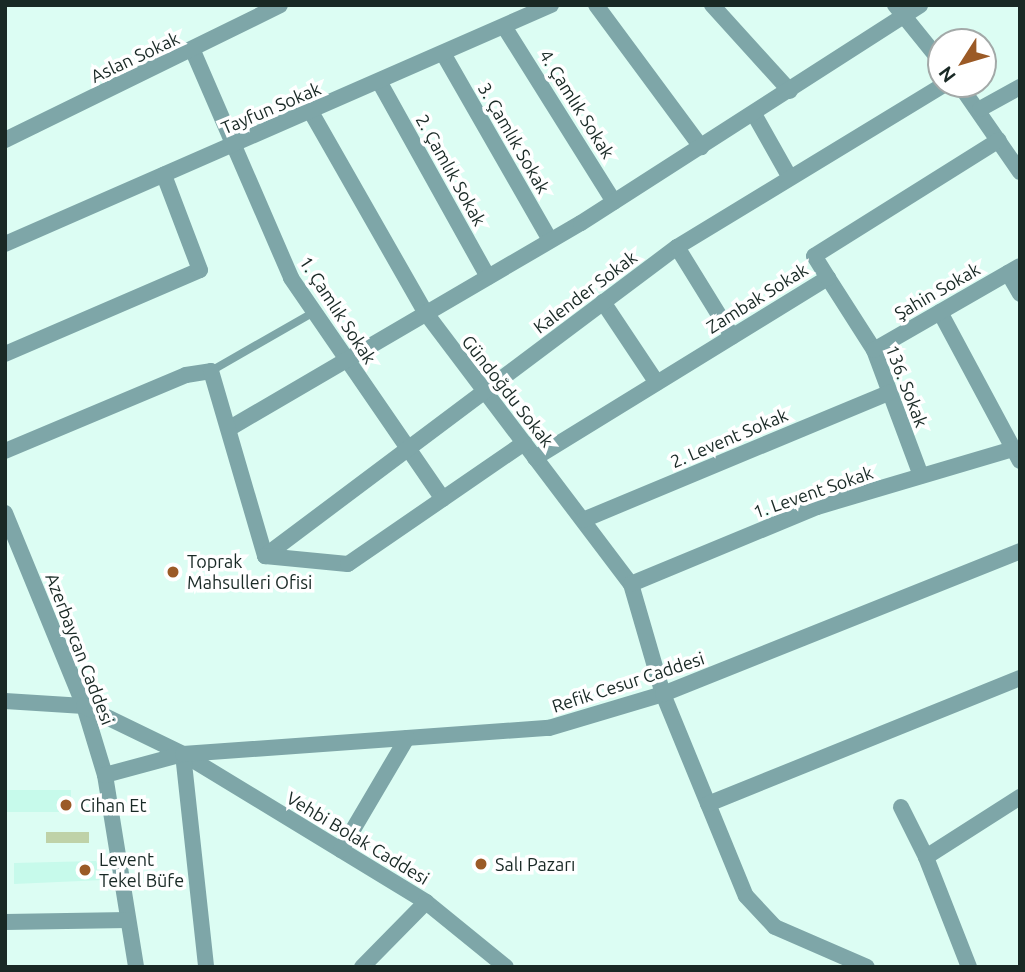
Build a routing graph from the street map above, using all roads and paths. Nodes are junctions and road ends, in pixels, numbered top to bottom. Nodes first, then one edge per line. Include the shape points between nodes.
1 (242, 5) edge
2 (280, 5) edge
3 (551, 5) edge
4 (596, 5) edge
5 (712, 5) edge
6 (920, 5) edge
7 (899, 11) edge
8 (249, 21) junction
9 (505, 28) junction
10 (927, 45) edge
11 (193, 51) junction
12 (444, 55) junction
13 (380, 83) junction
14 (1020, 87) edge
15 (790, 91) junction
16 (927, 95) edge
17 (970, 98) edge
18 (979, 109) junction
19 (311, 112) junction
20 (754, 114) junction
21 (5, 140) edge
22 (999, 140) junction
23 (231, 146) junction
24 (701, 147) junction
25 (1020, 172) edge
26 (164, 175) junction
27 (789, 176) junction
28 (614, 202) junction
29 (550, 240) junction
30 (5, 244) edge
31 (677, 247) junction
32 (1014, 269) edge
33 (488, 277) junction
34 (828, 278) junction
35 (1020, 294) edge
36 (603, 302) junction
37 (314, 312) junction
38 (425, 312) junction
39 (940, 312) junction
40 (732, 336) junction
41 (874, 350) junction
42 (5, 354) edge
43 (346, 360) junction
44 (211, 371) junction
45 (657, 383) junction
46 (482, 392) junction
47 (890, 392) junction
48 (230, 428) junction
49 (524, 443) junction
50 (407, 449) junction
51 (5, 451) edge
52 (1016, 455) edge
53 (535, 458) junction
54 (921, 476) junction
55 (443, 499) junction
56 (5, 513) edge
57 (583, 520) junction
58 (1020, 551) edge
59 (265, 556) junction
60 (631, 584) junction
61 (1020, 678) edge
62 (663, 694) junction
63 (5, 701) edge
64 (85, 706) junction
65 (407, 738) junction
66 (183, 754) junction
67 (104, 775) junction
68 (1020, 797) edge
69 (708, 804) junction
70 (901, 807) dead end
71 (341, 850) junction
72 (926, 857) junction
73 (426, 902) junction
74 (128, 920) junction
75 (5, 922) edge
76 (136, 967) edge
77 (206, 967) edge
78 (362, 967) edge
79 (506, 967) edge
80 (867, 967) edge
81 (969, 967) edge

1 - 8 street
2 - 8 street, Aslan Sokak
3 - 9 street, Tayfun Sokak
4 - 24 street
5 - 15 street
6 - 7 street
7 - 10 street
7 - 15 street
8 - 11 street, Aslan Sokak
9 - 12 street, Tayfun Sokak
9 - 28 street, 4. Çamlık Sokak
11 - 21 street, Aslan Sokak
11 - 23 street, 1. Çamlık Sokak
12 - 13 street, Tayfun Sokak
12 - 29 street, 3. Çamlık Sokak
13 - 19 street, Tayfun Sokak
13 - 33 street, 2. Çamlık Sokak
14 - 18 street
15 - 20 street
16 - 27 street, Kalender Sokak
17 - 18 street
18 - 22 street
19 - 23 street, Tayfun Sokak
19 - 38 street, Gündoğdu Sokak
20 - 24 street
20 - 27 street
22 - 25 street
22 - 34 street, Zambak Sokak via 814,256
23 - 26 street, Tayfun Sokak
23 - 37 street, 1. Çamlık Sokak via 291,278
24 - 28 street
26 - 30 street, Tayfun Sokak
26 - 42 street via 200,270
27 - 31 street, Kalender Sokak
28 - 29 street
29 - 33 street
31 - 36 street, Kalender Sokak
31 - 40 street
32 - 35 street
32 - 39 street, Şahin Sokak
33 - 38 street
34 - 40 street, Zambak Sokak
34 - 41 street, 136. Sokak
36 - 45 street
36 - 46 street, Kalender Sokak
37 - 43 street, 1. Çamlık Sokak
37 - 44 lane
38 - 43 street
38 - 46 street, Gündoğdu Sokak
39 - 41 street, Şahin Sokak
39 - 52 street
40 - 45 street, Zambak Sokak
41 - 47 street, 136. Sokak
43 - 48 street
43 - 50 street, 1. Çamlık Sokak
44 - 48 street
44 - 51 street via 186,375
45 - 53 street, Zambak Sokak
46 - 49 street, Gündoğdu Sokak
46 - 50 street, Kalender Sokak
47 - 54 street, 136. Sokak
47 - 57 street, 2. Levent Sokak
48 - 59 street
49 - 53 street, Gündoğdu Sokak
49 - 55 street
50 - 55 street, 1. Çamlık Sokak
50 - 59 street, Kalender Sokak
52 - 54 street, 1. Levent Sokak
53 - 57 street, Gündoğdu Sokak
54 - 60 street, 1. Levent Sokak via 817,507
55 - 59 street via 348,564
56 - 64 street, Azerbaycan Caddesi
57 - 60 street, Gündoğdu Sokak
58 - 62 street, Refik Cesur Caddesi
60 - 62 street, Gündoğdu Sokak
61 - 69 street
62 - 65 street, Refik Cesur Caddesi via 549,728
62 - 69 street, Gündoğdu Sokak
63 - 64 street
64 - 66 street, Vehbi Bolak Caddesi
64 - 67 street, Azerbaycan Caddesi
65 - 66 street, Refik Cesur Caddesi
65 - 71 street
66 - 67 street, Refik Cesur Caddesi
66 - 71 street, Vehbi Bolak Caddesi
66 - 77 street
67 - 74 street, Azerbaycan Caddesi
68 - 72 street
69 - 80 street, Gündoğdu Sokak via 746,896 775,927
70 - 72 street
71 - 73 street, Vehbi Bolak Caddesi
72 - 81 street
73 - 78 street
73 - 79 street, Vehbi Bolak Caddesi
74 - 75 street
74 - 76 street, Azerbaycan Caddesi

